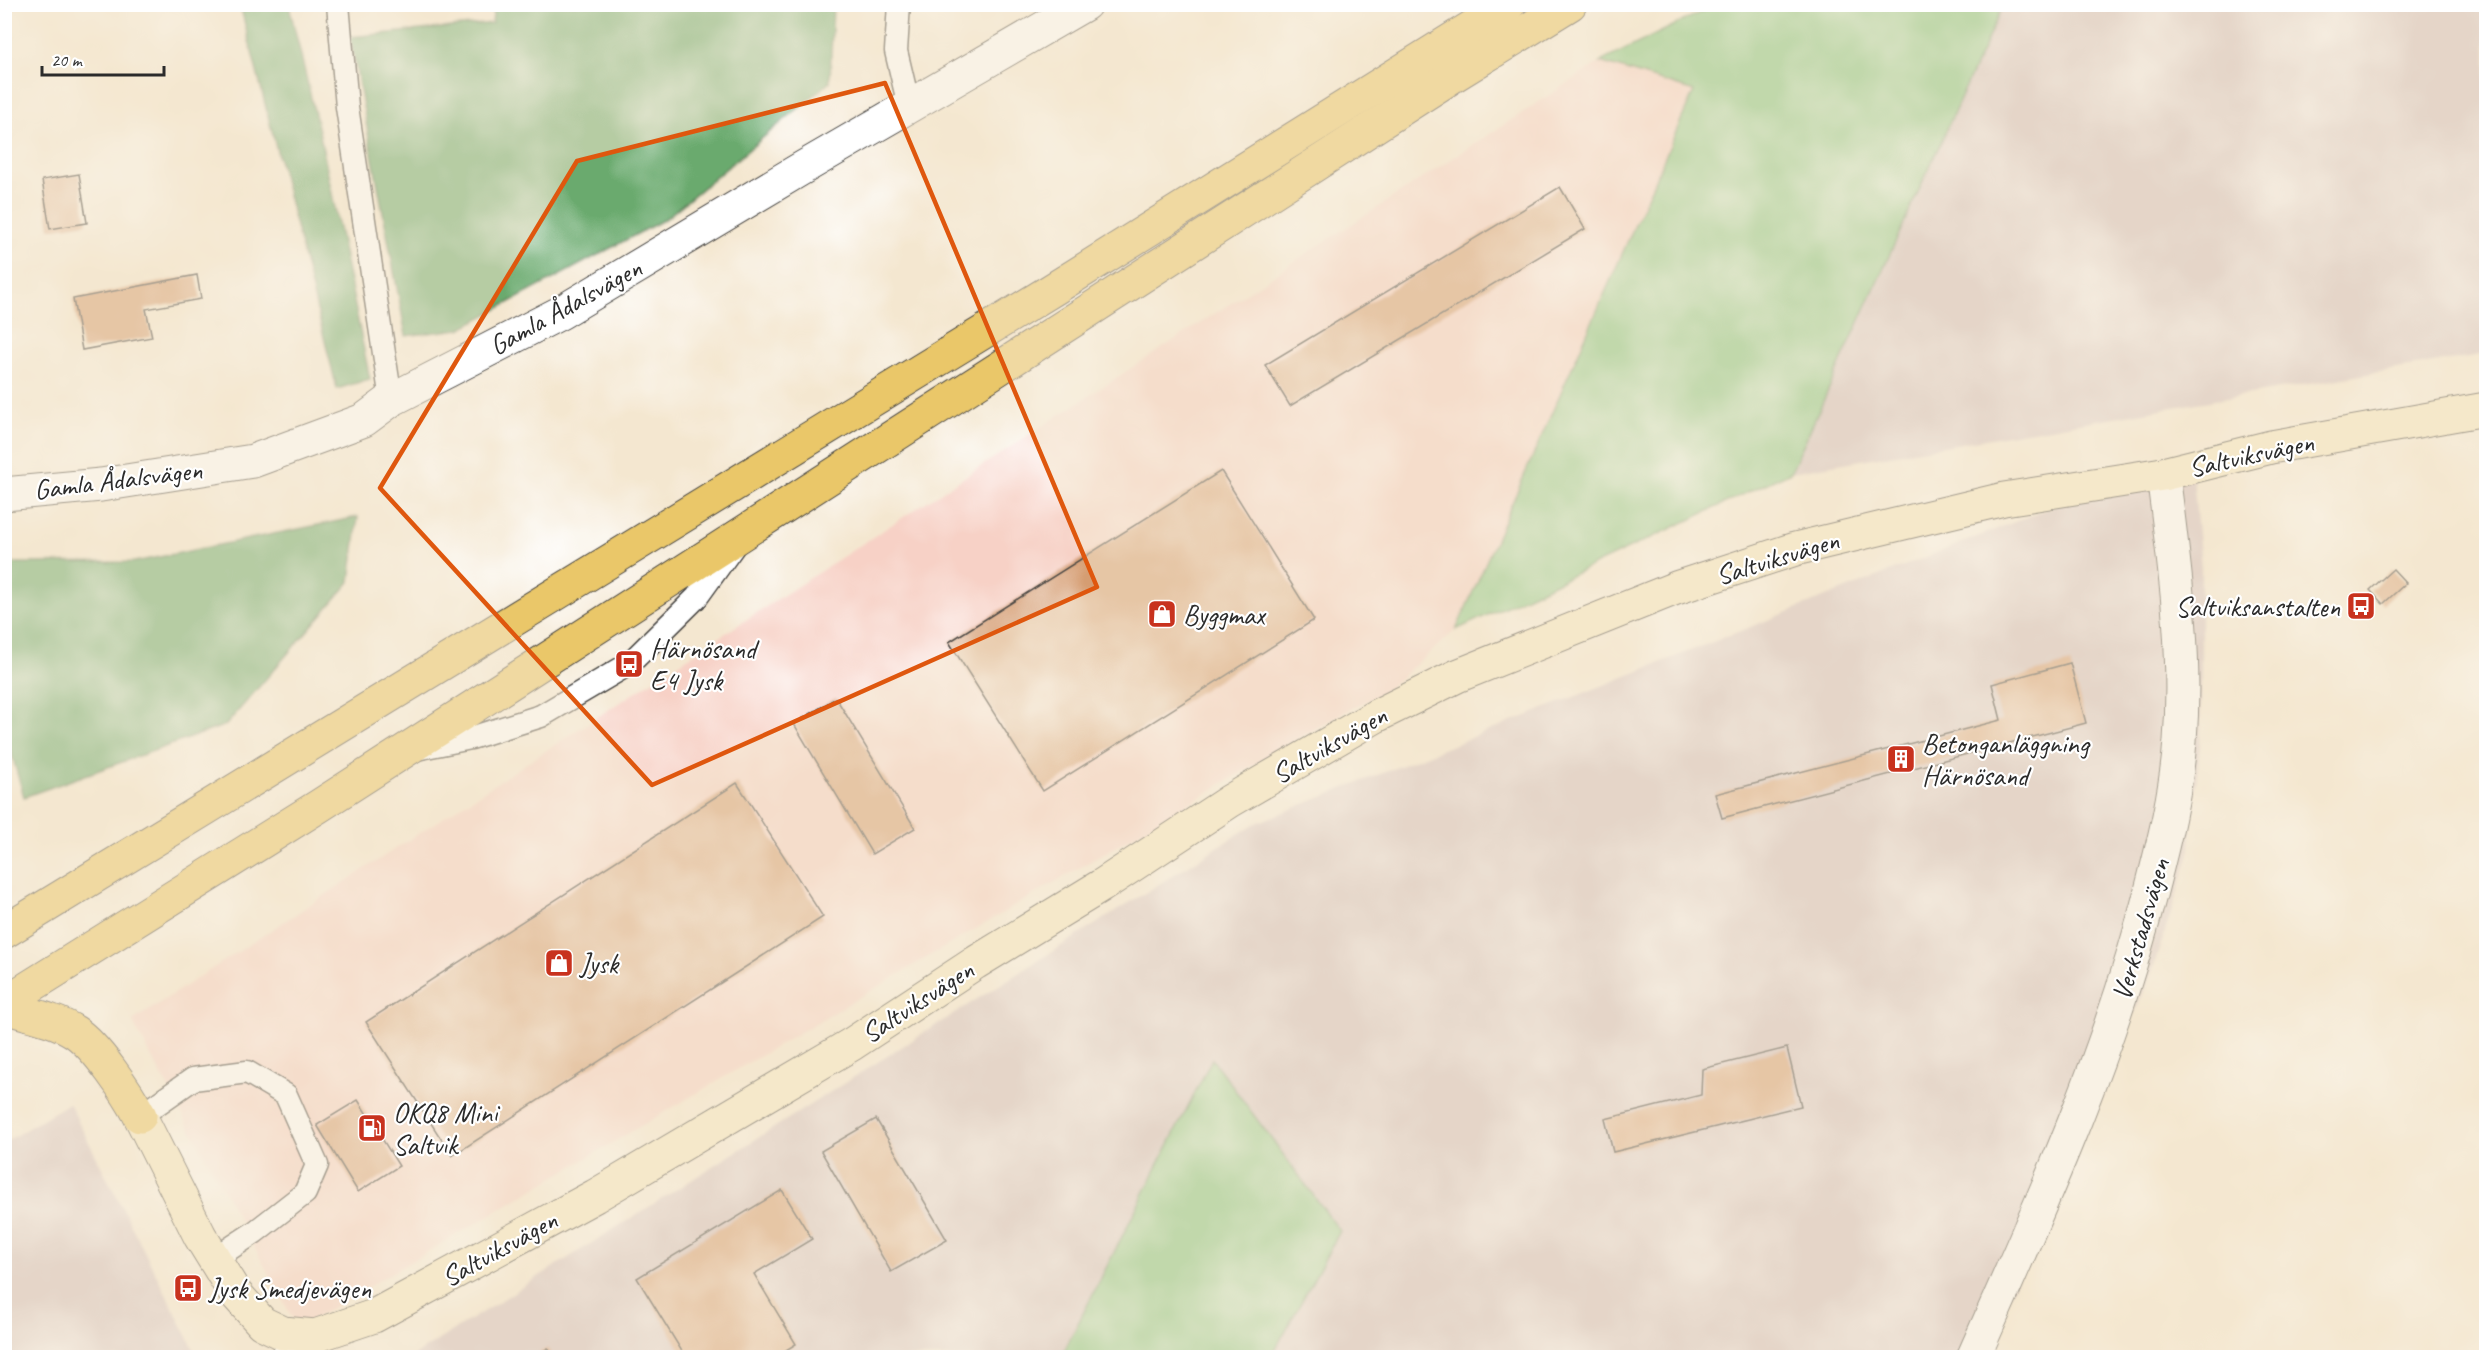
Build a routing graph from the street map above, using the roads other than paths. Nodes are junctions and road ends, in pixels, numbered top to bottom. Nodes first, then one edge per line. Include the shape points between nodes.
1 (338, 4) edge
2 (899, 4) edge
3 (1084, 4) edge
4 (1509, 4) edge
5 (1570, 4) edge
6 (909, 106) junction
7 (391, 400) junction
8 (2487, 409) edge
9 (2163, 474) junction
10 (4, 494) edge
11 (742, 534) junction
12 (404, 751) junction
13 (5, 929) edge
14 (4, 1003) edge
15 (4, 1007) edge
16 (140, 1116) junction
17 (214, 1259) junction
18 (315, 1336) junction
19 (287, 1358) edge
20 (1973, 1358) edge

1 - 7 lane via 347,107
2 - 6 lane via 896,51
3 - 6 street, Gamla Ådalsvägen
4 - 13 highway via 1053,290
5 - 11 highway
6 - 7 street, Gamla Ådalsvägen via 560,313
7 - 10 street, Gamla Ådalsvägen via 364,420 253,461 101,485
8 - 9 street, Saltviksvägen via 2271,447
9 - 18 street, Saltviksvägen via 2004,499 1795,549 1676,588 1457,676 1376,716 1230,801 852,1044 595,1196 374,1316
9 - 20 street, Verkstadsvägen via 2183,663 2180,741 2170,818 2113,1023 2066,1146
11 - 12 highway
11 - 12 lane via 697,597 629,664 541,716 471,738
12 - 14 highway
15 - 16 highway via 75,1032 131,1098
16 - 17 street
16 - 17 lane via 193,1079 247,1072 285,1095 317,1165 305,1193
17 - 18 street via 235,1293 262,1323 283,1333
18 - 19 street, Saltviksvägen

